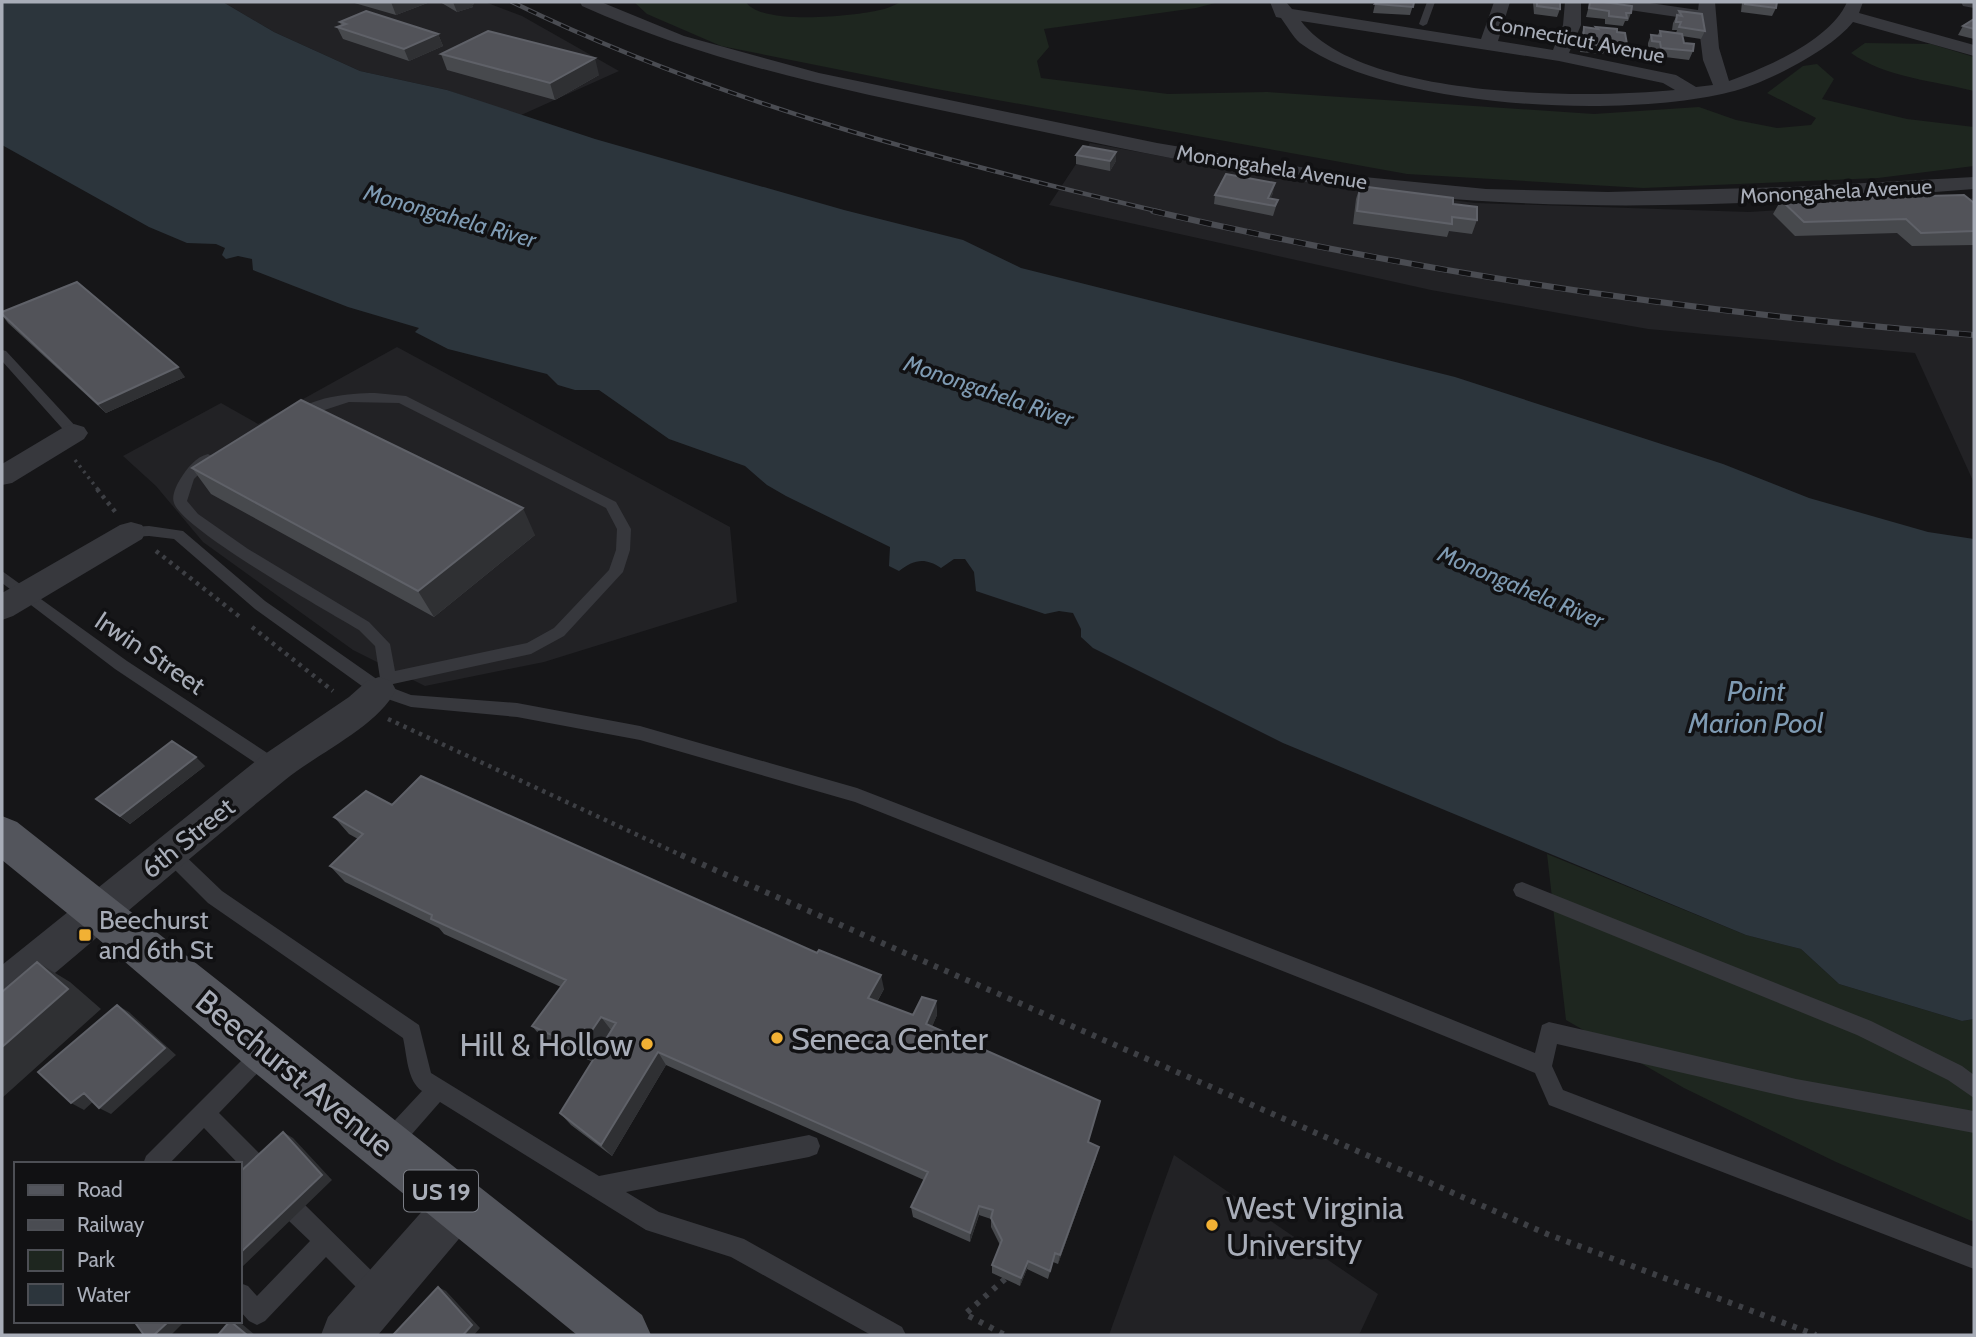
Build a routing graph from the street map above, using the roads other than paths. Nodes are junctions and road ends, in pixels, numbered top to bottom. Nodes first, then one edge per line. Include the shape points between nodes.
1 (588, 2) edge
2 (1431, 2) edge
3 (1502, 2) edge
4 (1573, 2) edge
5 (1609, 2) edge
6 (1969, 2) edge
7 (1974, 3) edge
8 (1280, 7) edge
9 (1707, 9) edge
10 (1853, 9) edge
11 (1423, 24) dead end
12 (1488, 44) junction
13 (1974, 51) edge
14 (1559, 56) junction
15 (1725, 88) junction
16 (1694, 93) junction
17 (1974, 183) edge
18 (2, 354) edge
19 (287, 420) edge
20 (67, 437) joint
21 (224, 450) edge
22 (2, 476) edge
23 (131, 532) joint
24 (9, 593) edge
25 (376, 692) junction
26 (275, 767) junction
27 (2, 835) edge
28 (170, 853) junction
29 (1522, 890) dead end
30 (99, 911) junction
31 (2, 990) edge
32 (266, 1051) junction
33 (1542, 1066) junction
34 (1974, 1088) edge
35 (438, 1089) junction
36 (204, 1113) junction
37 (1974, 1122) edge
38 (809, 1146) edge
39 (386, 1147) junction
40 (156, 1162) edge
41 (259, 1169) edge
42 (597, 1187) junction
43 (458, 1205) junction
44 (297, 1213) edge
45 (326, 1241) junction
46 (1974, 1258) edge
47 (381, 1295) junction
48 (242, 1296) edge
49 (346, 1335) edge
50 (622, 1335) edge
51 (894, 1335) edge

1 - 17 street, Monongahela Avenue via 671,39 794,71 1076,133 1396,187 1663,198
2 - 11 lane
3 - 12 street
4 - 14 street via 1572,25
5 - 9 street
6 - 7 street
8 - 12 street, Connecticut Avenue
8 - 16 street via 1308,40 1335,57 1364,71 1410,82 1500,96 1577,101
9 - 15 street via 1716,77
10 - 13 street
10 - 15 street via 1808,49
12 - 14 street, Connecticut Avenue
14 - 16 street, Connecticut Avenue via 1669,79
15 - 16 street
18 - 20 lane
19 - 25 lane via 349,397 402,399 611,505 624,529 616,572 559,632 531,648
20 - 22 street
21 - 25 lane via 187,477 180,502 243,553 364,626 382,644
23 - 24 street
23 - 25 lane via 178,535 260,606
24 - 26 lane, Irwin Street
25 - 26 street, 6th Street
25 - 33 lane via 411,701 517,710 640,733 857,795
26 - 28 street, 6th Street
27 - 30 main road, Beechurst Avenue / US 19
28 - 30 street, 6th Street
28 - 35 lane via 215,897 412,1032 422,1080
29 - 34 lane via 1864,1028 1955,1073
30 - 31 street, 6th Street
30 - 32 main road, Beechurst Avenue / US 19
32 - 36 lane
32 - 39 main road, Beechurst Avenue / US 19
33 - 37 lane via 1549,1032 1796,1089
33 - 46 lane via 1556,1098
35 - 39 lane
35 - 42 lane
36 - 40 lane
36 - 41 lane
38 - 42 lane
39 - 43 main road, Beechurst Avenue / US 19
42 - 51 lane via 654,1222 736,1247
43 - 47 street
43 - 50 main road, Beechurst Avenue / US 19
44 - 45 lane
45 - 47 lane
45 - 48 lane via 257,1313
47 - 49 street

